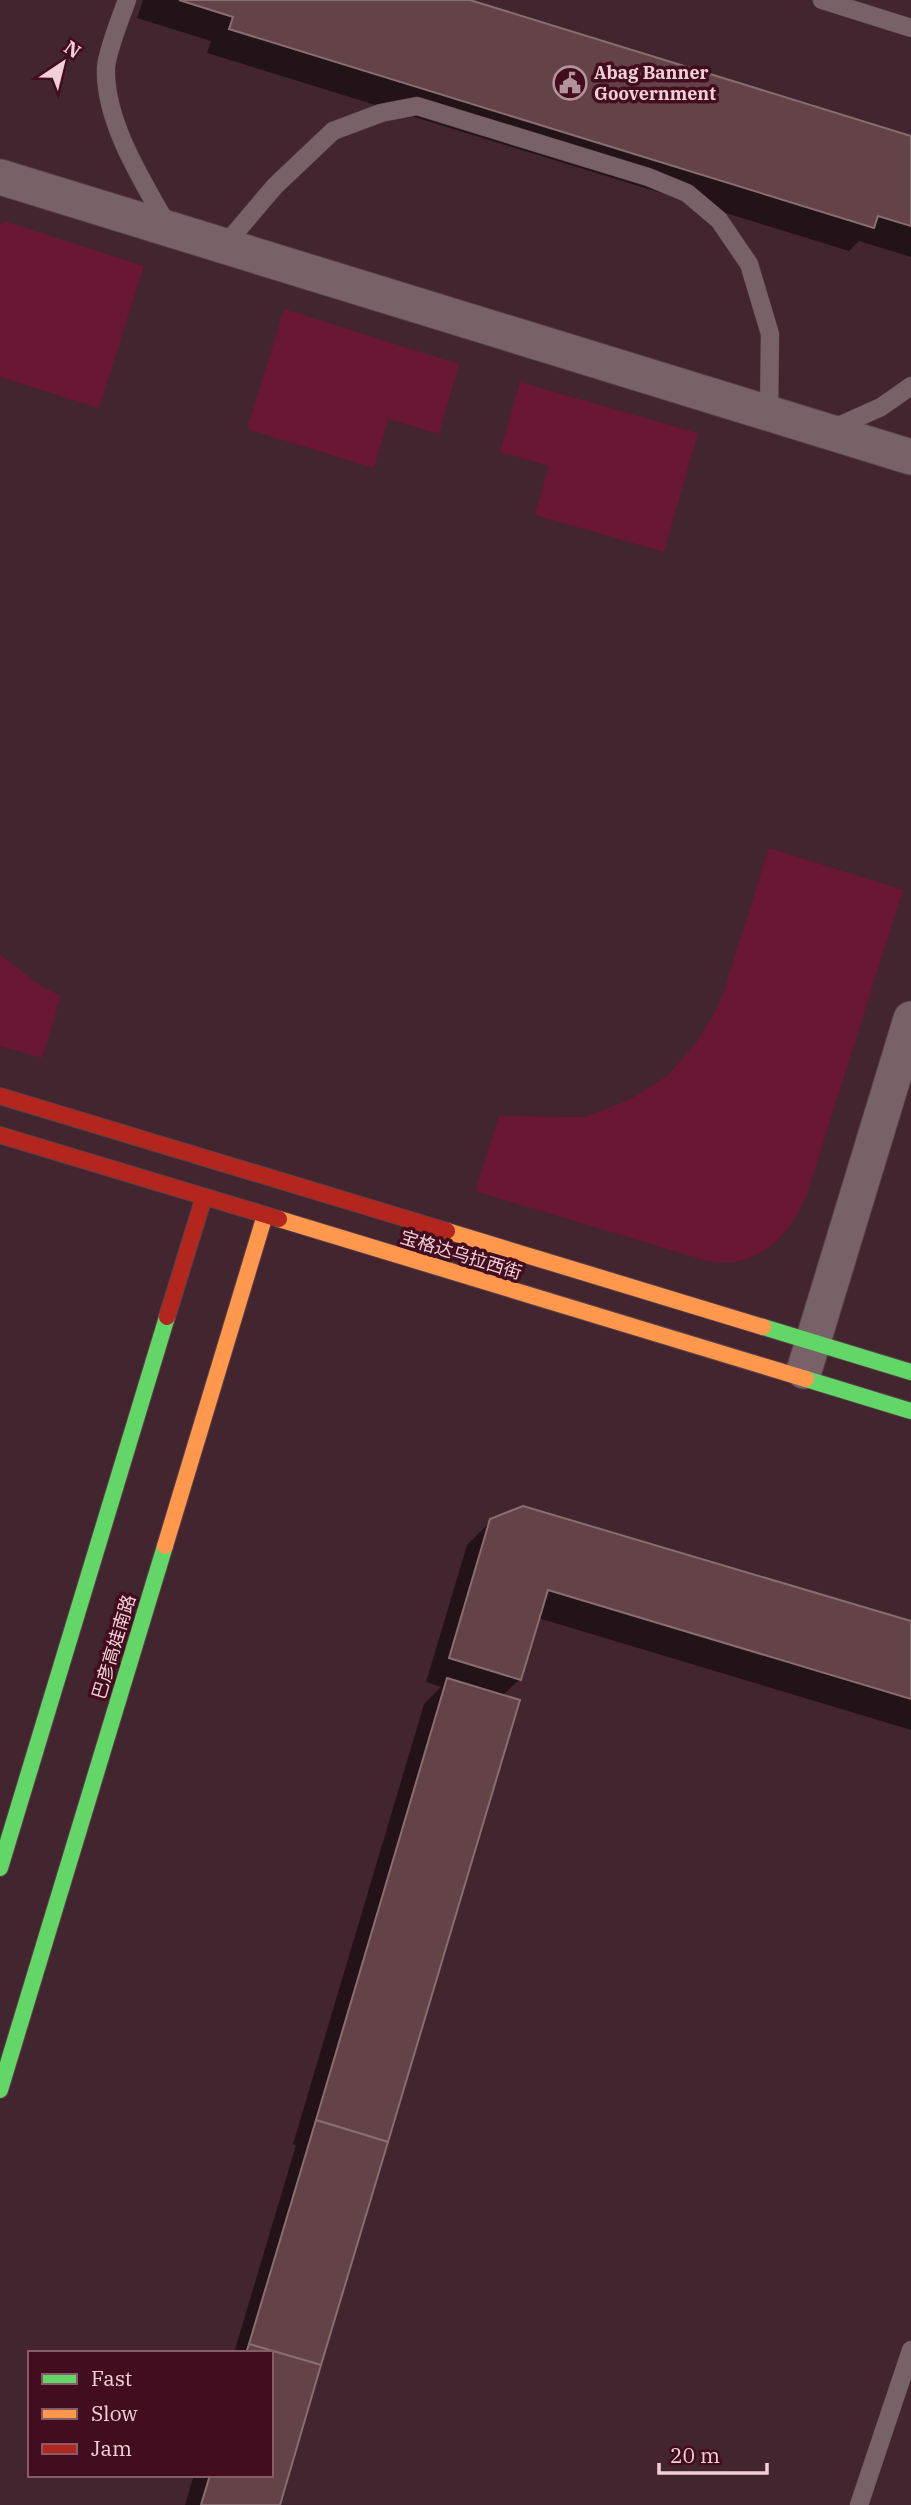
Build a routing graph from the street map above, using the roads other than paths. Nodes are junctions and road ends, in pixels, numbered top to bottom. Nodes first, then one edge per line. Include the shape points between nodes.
1 (127, 0) edge
2 (822, 0) edge
3 (911, 28) edge
4 (0, 177) edge
5 (169, 229) junction
6 (224, 246) junction
7 (911, 386) edge
8 (769, 413) junction
9 (828, 431) junction
10 (911, 457) edge
11 (911, 1019) edge
12 (0, 1096) edge
13 (0, 1135) edge
14 (204, 1197) junction
15 (265, 1215) junction
16 (813, 1342) junction
17 (911, 1372) edge
18 (802, 1378) junction
19 (911, 1411) edge
20 (0, 1868) edge
21 (0, 2090) edge
22 (911, 2350) edge
23 (859, 2505) edge

1 - 5 lane via 106,66 113,117
2 - 3 lane
4 - 5 street
5 - 6 street
6 - 8 street
6 - 8 lane via 275,187 333,131 381,113 417,106 648,177 687,194 719,220 749,264 770,334
7 - 9 lane via 881,407
8 - 9 street
9 - 10 street
11 - 16 street
12 - 16 main road, 宝格达乌拉西街
13 - 14 main road, 宝格达乌拉西街
14 - 15 main road, 宝格达乌拉西街
14 - 20 main road
15 - 18 main road, 宝格达乌拉西街
15 - 21 main road, 巴彦高娃南路
16 - 17 main road, 宝格达乌拉西街
16 - 18 street
18 - 19 main road, 宝格达乌拉西街
22 - 23 lane

